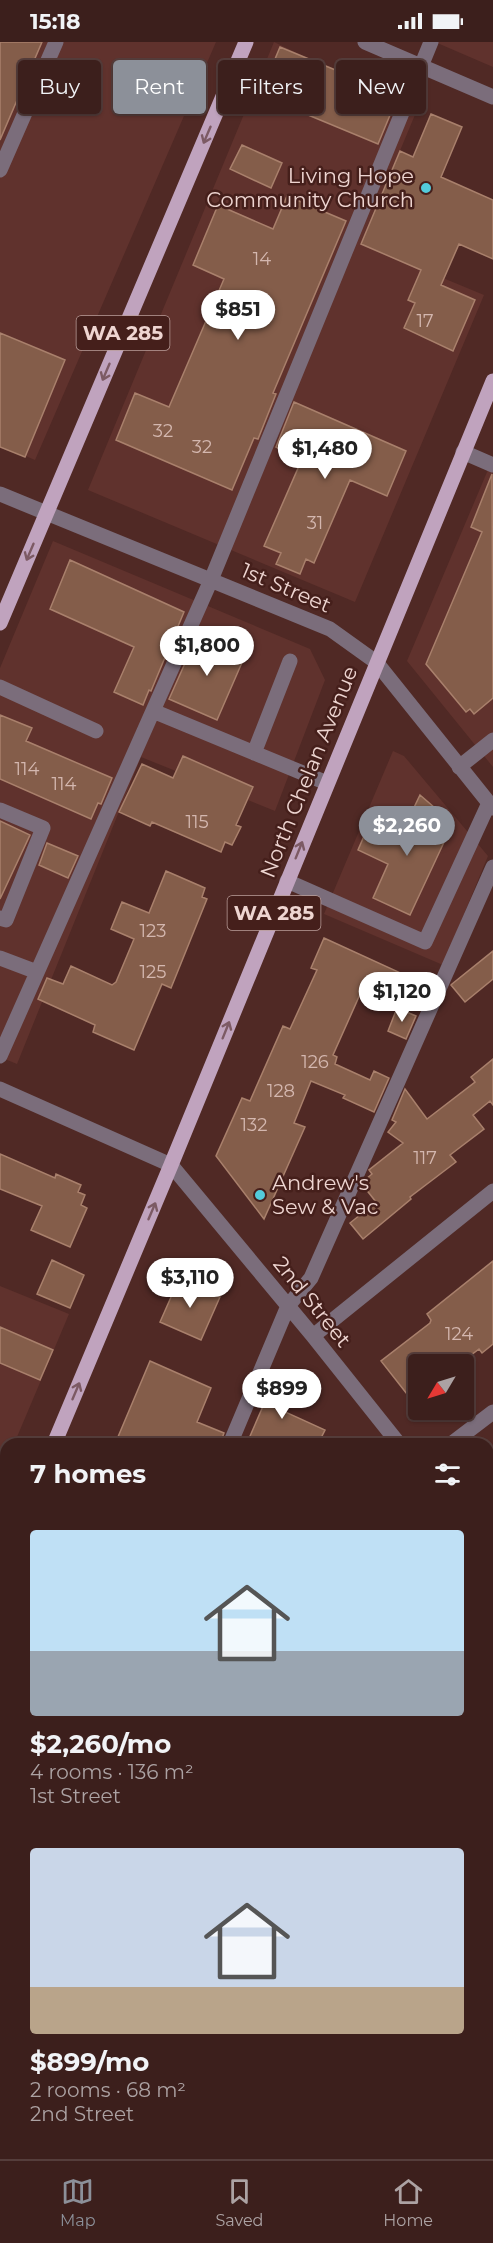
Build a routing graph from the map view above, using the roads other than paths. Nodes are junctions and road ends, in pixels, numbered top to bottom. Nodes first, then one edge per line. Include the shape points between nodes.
1 (56, 42) edge
2 (246, 42) edge
3 (365, 42) edge
4 (431, 42) edge
5 (407, 60) edge
6 (424, 60) edge
7 (426, 68) edge
8 (493, 97) edge
9 (401, 114) edge
10 (0, 170) edge
11 (492, 387) edge
12 (463, 452) junction
13 (493, 465) edge
14 (0, 494) edge
15 (46, 513) junction
16 (211, 580) junction
17 (0, 623) edge
18 (290, 661) dead end
19 (376, 662) junction
20 (0, 687) edge
21 (153, 711) junction
22 (96, 731) dead end
23 (493, 740) edge
24 (254, 753) junction
25 (459, 767) junction
26 (327, 783) junction
27 (491, 806) edge
28 (0, 810) edge
29 (493, 867) edge
30 (287, 881) junction
31 (0, 918) edge
32 (0, 957) edge
33 (37, 972) junction
34 (0, 1056) edge
35 (0, 1089) edge
36 (171, 1165) junction
37 (493, 1191) edge
38 (288, 1306) junction
39 (313, 1336) junction
40 (493, 1412) edge
41 (57, 1438) edge
42 (233, 1438) edge
43 (394, 1438) edge
44 (459, 1438) edge

1 - 10 street
2 -> 15 main road, WA 285
3 - 5 street
4 - 6 street
7 - 8 street
9 - 16 street
11 - 12 main road, North Chelan Avenue / WA 285
12 - 13 street
12 - 19 main road, North Chelan Avenue / WA 285
14 - 15 street, 1st Street
15 - 16 street, 1st Street
15 -> 17 main road, WA 285
16 - 19 street, 1st Street via 330,629
16 - 21 street
18 - 24 street
19 - 25 street, 1st Street
19 - 26 main road, North Chelan Avenue / WA 285
20 - 22 street
21 - 24 street
21 - 33 street
23 - 25 street
24 - 26 street
25 - 27 street, 1st Street
30 -> 26 main road, North Chelan Avenue / WA 285
27 - 30 street via 425,942
28 - 31 street via 43,828 6,920
29 - 38 street via 311,1278
36 -> 30 main road, North Chelan Avenue / WA 285
32 - 33 street
33 - 34 street
35 - 36 street, 2nd Street
36 - 38 street, 2nd Street
41 -> 36 main road, North Chelan Avenue / WA 285
37 - 39 street
38 - 39 street, 2nd Street
38 - 42 street
39 - 43 street, 2nd Street
40 - 44 street

